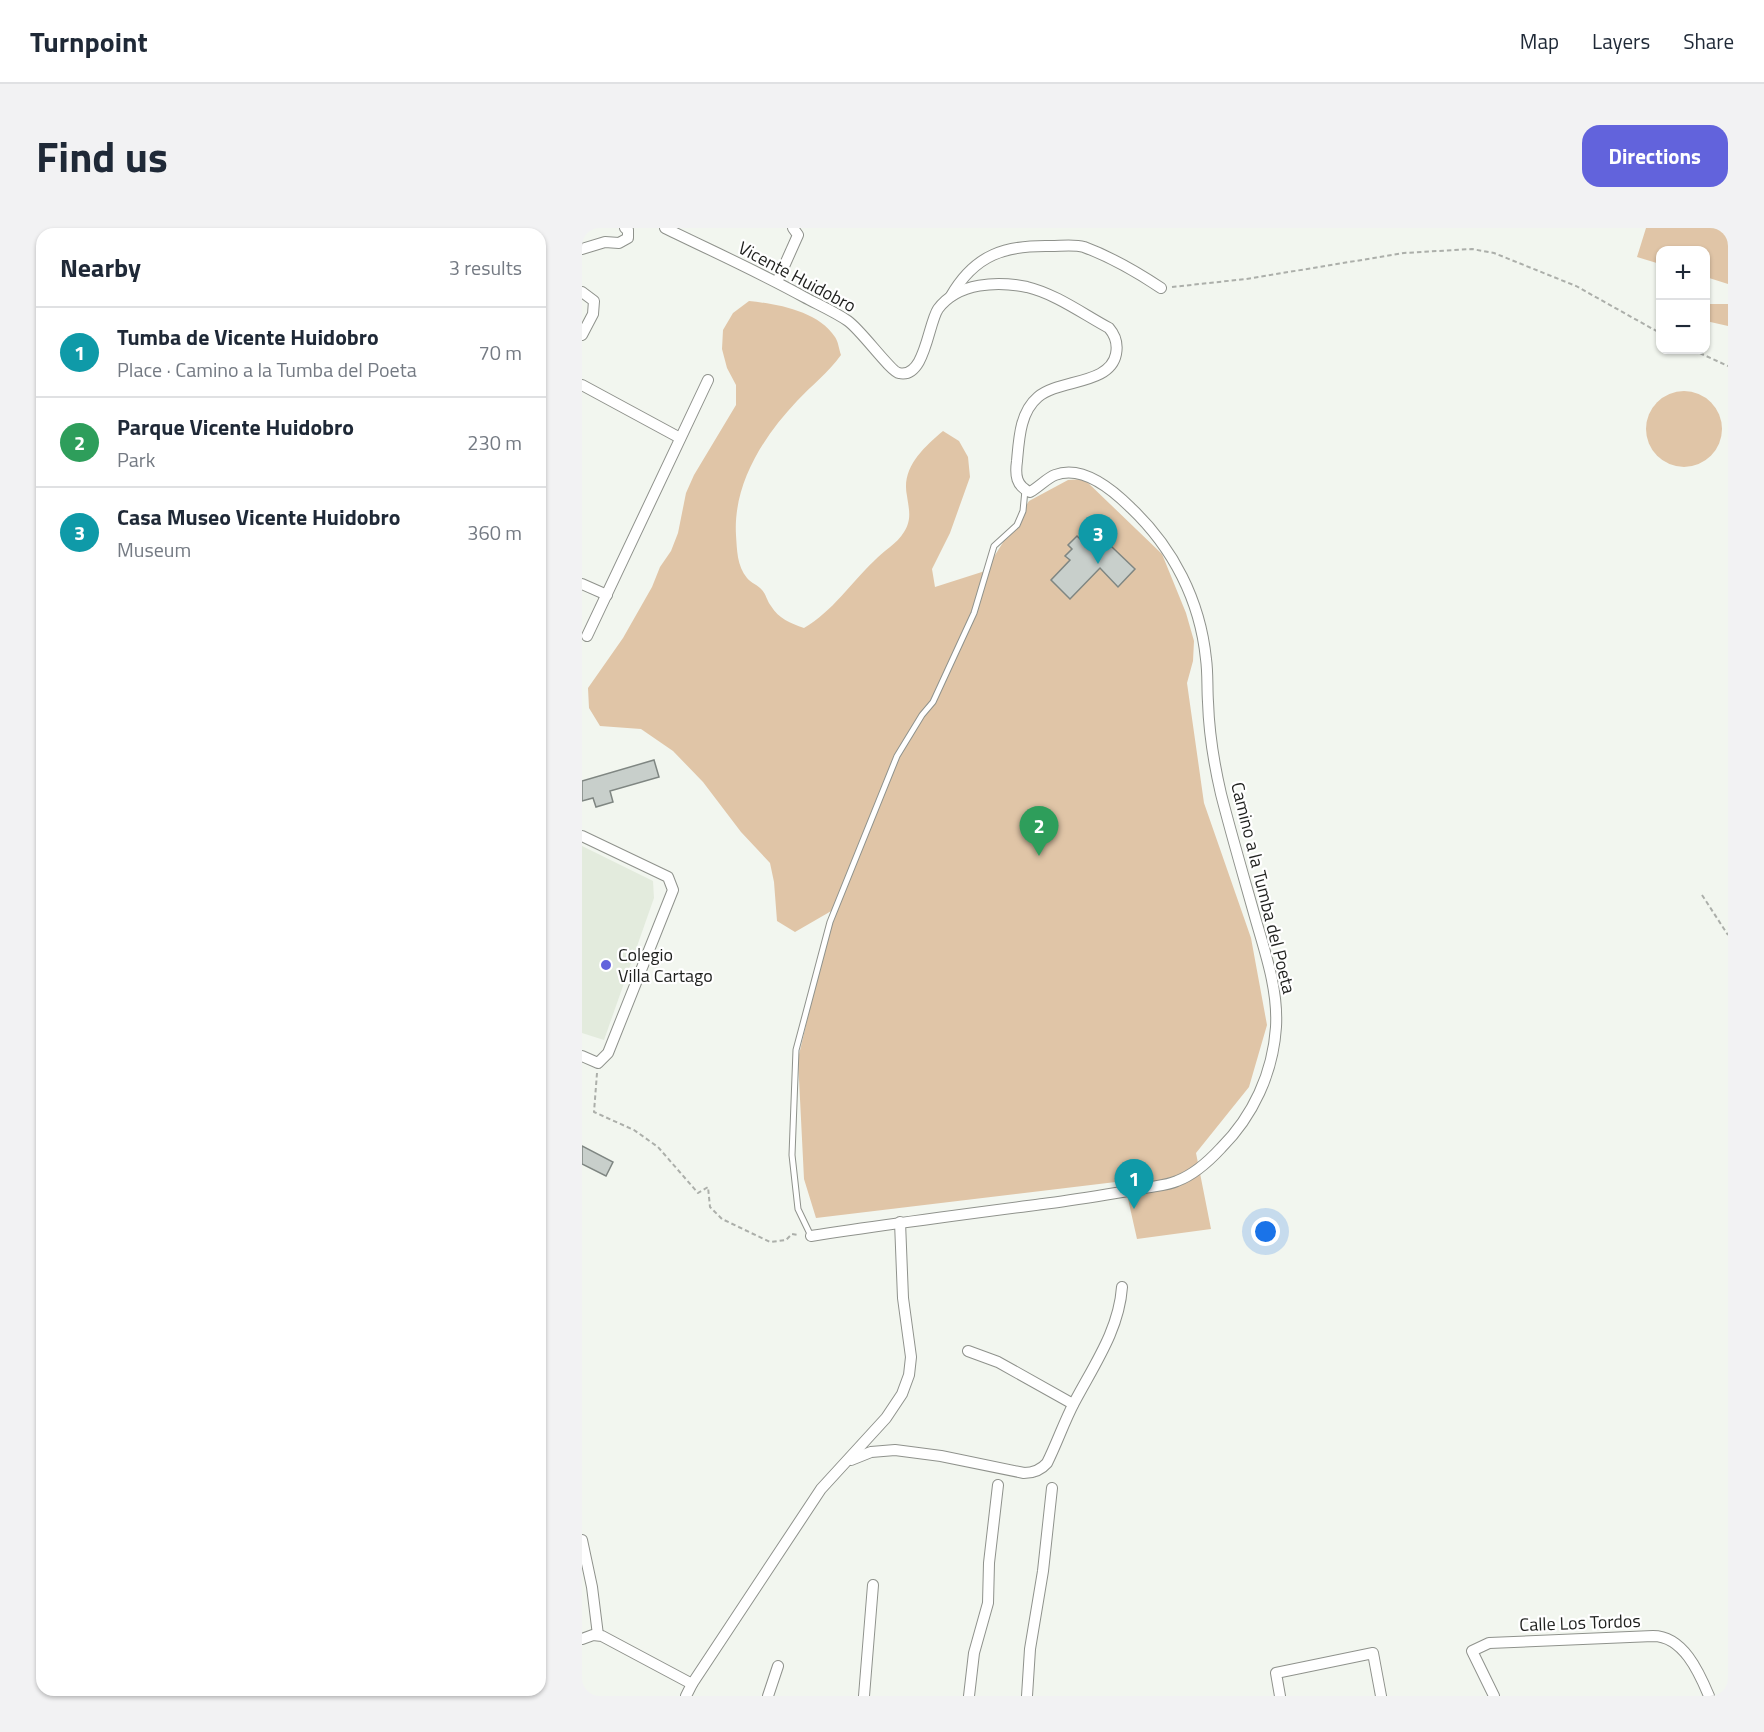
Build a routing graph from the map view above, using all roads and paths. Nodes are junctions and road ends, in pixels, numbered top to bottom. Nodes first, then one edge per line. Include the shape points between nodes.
1 (625, 228) edge
2 (665, 228) edge
3 (793, 228) edge
4 (582, 249) edge
5 (777, 282) junction
6 (1161, 288) joint
7 (582, 292) edge
8 (951, 296) junction
9 (1656, 331) edge
10 (582, 335) edge
11 (1702, 354) edge
12 (1728, 366) edge
13 (708, 380) dead end
14 (582, 385) edge
15 (680, 438) junction
16 (1026, 490) junction
17 (582, 584) edge
18 (608, 595) junction
19 (587, 636) dead end
20 (582, 836) edge
21 (1702, 895) dead end
22 (1728, 935) edge
23 (582, 1056) edge
24 (598, 1063) junction
25 (900, 1222) junction
26 (811, 1236) junction
27 (1122, 1287) dead end
28 (969, 1351) dead end
29 (1074, 1404) junction
30 (843, 1465) junction
31 (998, 1485) dead end
32 (1052, 1488) dead end
33 (582, 1540) edge
34 (873, 1585) dead end
35 (598, 1635) junction
36 (582, 1640) edge
37 (778, 1666) dead end
38 (692, 1684) junction
39 (686, 1696) edge
40 (768, 1696) edge
41 (864, 1696) edge
42 (969, 1696) edge
43 (1027, 1696) edge
44 (1280, 1696) edge
45 (1381, 1696) edge
46 (1494, 1696) edge
47 (1709, 1696) edge

1 - 4 street via 628,238 619,243 605,242
2 - 5 street, Vicente Huidobro
3 - 5 street via 798,235
5 - 8 street, Vicente Huidobro via 848,321 899,373 910,372 917,365 934,317
6 - 8 street via 1134,269 1081,246 1025,246 981,261
6 - 9 path via 1246,279 1404,253 1472,249 1494,253 1576,286
7 - 10 street via 594,301 593,314
8 - 16 street via 980,286 1006,284 1029,288 1063,302 1112,333 1116,356 1110,367 1100,375 1045,392 1031,405 1021,428 1016,471 1019,484
11 - 12 path
13 - 15 street
14 - 15 street
15 - 18 street
16 - 25 street, Camino a la Tumba del Poeta via 1030,492 1055,475 1076,474 1095,480 1126,503 1153,531 1184,580 1205,648 1218,780 1271,974 1276,1008 1274,1042 1260,1092 1232,1138 1176,1182 1078,1200
16 - 26 lane via 1017,525 994,546 974,613 933,702 897,756 830,922 796,1050 792,1155 798,1209
17 - 18 street
18 - 19 street
20 - 24 street via 668,877 674,890 609,1053
21 - 22 path
23 - 24 street
24 - 26 path via 594,1112 634,1130 658,1147 698,1193 708,1187 710,1206 722,1219 770,1242 786,1240 792,1234
25 - 26 street, Camino a la Tumba del Poeta
25 - 30 street via 909,1375 886,1418
27 - 29 street via 1113,1330
28 - 29 street via 998,1362
29 - 30 street via 1047,1463 1031,1473 895,1450 871,1452
30 - 38 street via 821,1489
31 - 42 street via 988,1603 974,1653
32 - 43 street
33 - 35 street
34 - 41 street
35 - 36 street
35 - 38 street
37 - 40 street
38 - 39 street
44 - 45 street via 1276,1673 1373,1653
46 - 47 street, Calle Los Tordos via 1473,1652 1489,1643 1660,1636 1678,1646 1698,1671

